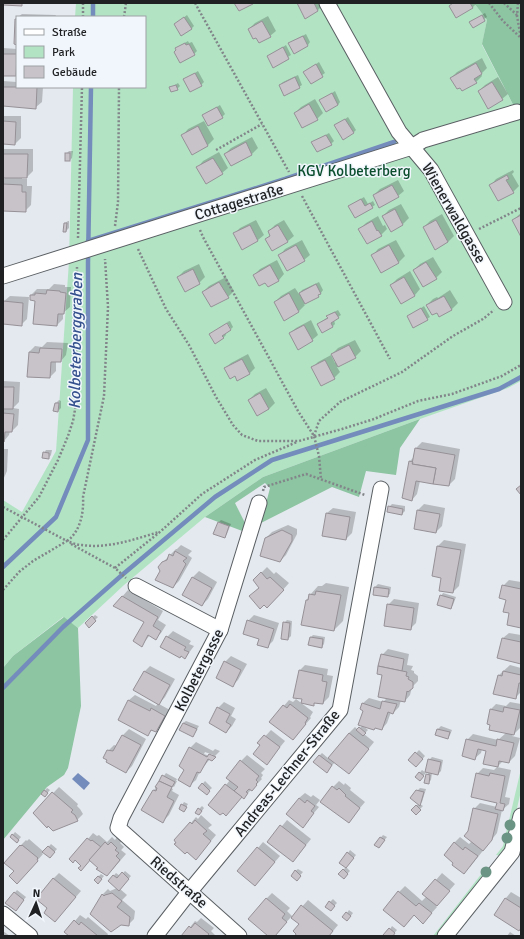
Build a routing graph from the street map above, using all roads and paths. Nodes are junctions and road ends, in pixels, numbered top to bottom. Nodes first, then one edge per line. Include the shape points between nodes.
1 (83, 3) edge
2 (126, 3) edge
3 (327, 3) edge
4 (489, 3) edge
5 (504, 3) edge
6 (518, 3) edge
7 (83, 16) edge
8 (124, 16) edge
9 (517, 16) junction
10 (521, 39) edge
11 (82, 88) edge
12 (119, 88) edge
13 (517, 112) dead end
14 (262, 124) dead end
15 (412, 147) junction
16 (216, 150) dead end
17 (521, 208) edge
18 (196, 216) junction
19 (132, 235) junction
20 (466, 236) junction
21 (103, 244) junction
22 (78, 252) junction
23 (3, 276) edge
24 (504, 302) joint
25 (521, 365) edge
26 (314, 436) junction
27 (299, 441) junction
28 (321, 479) junction
29 (380, 494) joint
30 (260, 503) joint
31 (3, 507) edge
32 (21, 517) junction
33 (161, 531) junction
34 (3, 540) edge
35 (66, 541) junction
36 (115, 568) junction
37 (136, 586) joint
38 (3, 590) edge
39 (220, 630) junction
40 (521, 816) edge
41 (118, 828) joint
42 (190, 891) junction
43 (3, 914) edge
44 (30, 936) edge
45 (155, 936) edge
46 (239, 936) edge
47 (445, 936) edge

1 - 7 path
2 - 8 path
3 - 15 street, Wienerwaldgasse via 399,132
4 - 10 path
5 - 9 path
6 - 9 path
9 - 10 path
11 - 22 path
12 - 21 path via 117,216 114,229
13 - 15 street, Cottagestraße via 423,140
14 - 16 path
15 - 18 street, Cottagestraße
15 - 20 street, Wienerwaldgasse via 431,170
17 - 20 path
18 - 19 street, Cottagestraße
18 - 26 path via 203,237
19 - 21 street, Cottagestraße
19 - 27 path via 166,309 233,425 242,436 258,441
20 - 24 street, Wienerwaldgasse
21 - 22 street, Cottagestraße
21 - 35 path via 108,307 104,396 83,497 83,509 74,536
22 - 23 street
22 - 32 path via 76,404 73,421 58,460 39,497
24 - 26 path via 483,319 453,336 402,372 340,402 319,421
25 - 26 path via 502,376 452,394 418,401 374,420
26 - 27 path
26 - 28 path
27 - 33 path via 255,460 202,494
28 - 29 path
28 - 30 path via 306,474 264,487
29 - 42 street, Andreas-Lechner-Straße via 340,710
30 - 39 street, Kolbetergasse
31 - 32 path
32 - 34 path
32 - 35 path
33 - 35 path via 122,543 100,546
33 - 36 path
35 - 36 path
35 - 38 path via 33,561
36 - 37 path
37 - 39 street
39 - 41 street, Kolbetergasse
40 - 47 street via 512,852
41 - 42 street, Riedstraße
42 - 45 street, Andreas-Lechner-Straße
42 - 46 street, Riedstraße
43 - 44 street

